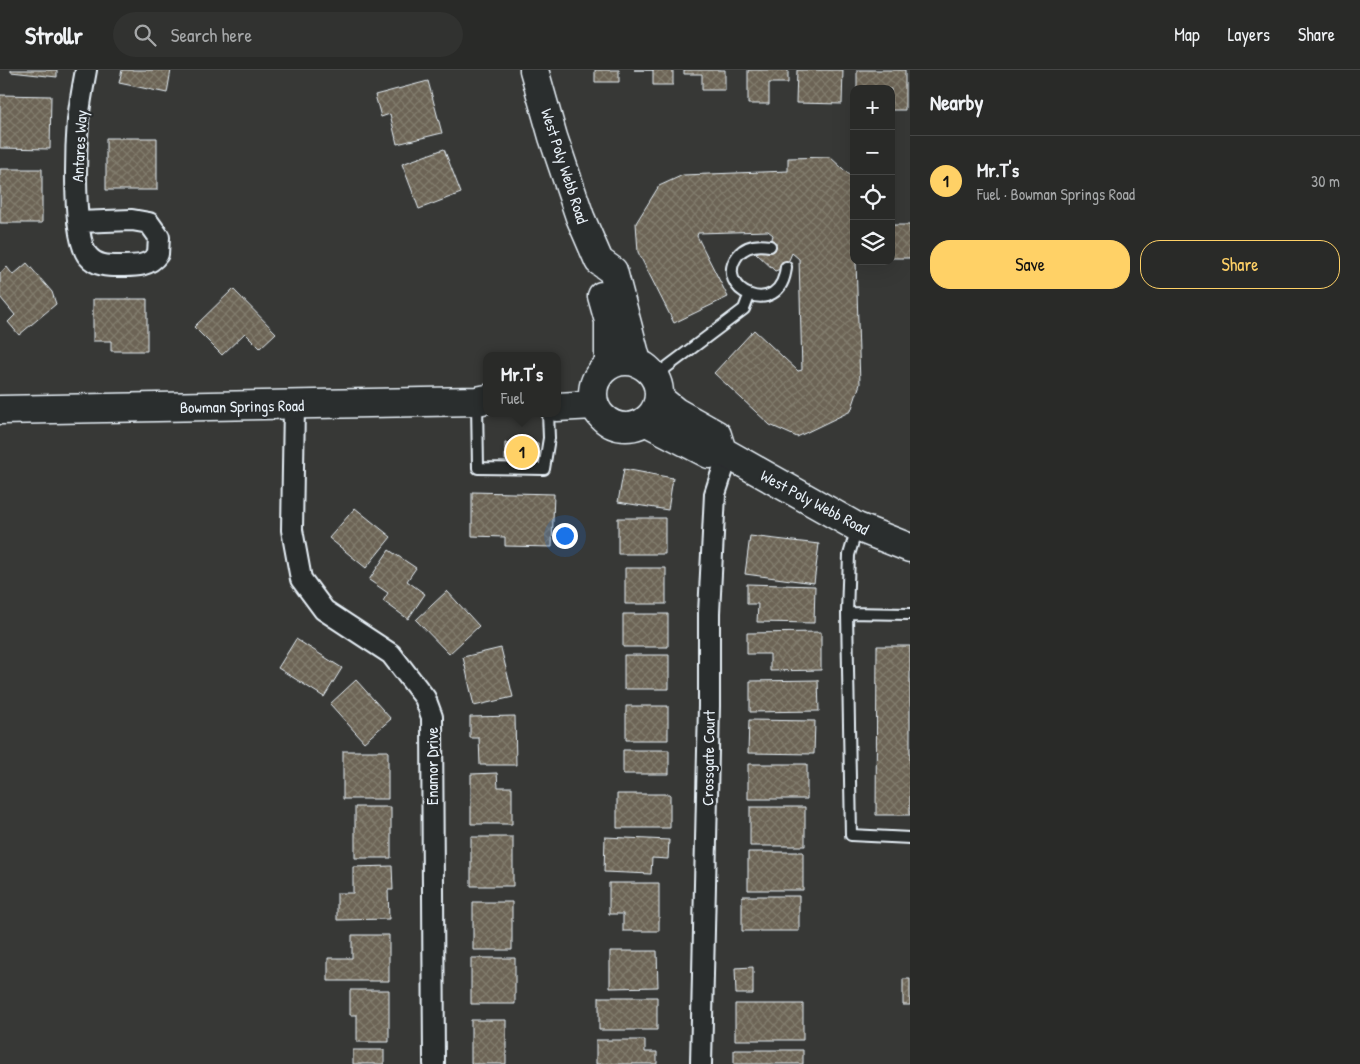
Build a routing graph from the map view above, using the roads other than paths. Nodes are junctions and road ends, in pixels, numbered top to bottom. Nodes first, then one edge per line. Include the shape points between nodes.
1 (86, 70) edge
2 (534, 70) edge
3 (78, 222) dead end
4 (770, 246) dead end
5 (599, 261) junction
6 (786, 267) dead end
7 (749, 296) junction
8 (609, 365) junction
9 (649, 390) junction
10 (561, 391) edge
11 (594, 397) junction
12 (483, 401) edge
13 (294, 406) junction
14 (561, 406) edge
15 (0, 410) edge
16 (483, 412) edge
17 (548, 417) edge
18 (725, 452) junction
19 (857, 527) junction
20 (910, 548) edge
21 (848, 613) junction
22 (910, 614) edge
23 (910, 838) edge
24 (434, 1064) edge
25 (701, 1064) edge

1 - 3 street, Antares Way via 78,120
2 - 5 street, West Poly Webb Road via 553,137
4 - 7 lane via 746,248 735,260 732,268 736,285
5 - 8 street, West Poly Webb Road via 596,271 609,321
5 - 9 street, West Poly Webb Road via 613,271
6 - 7 lane via 785,278 775,292 767,296
7 - 9 lane via 744,308
8 - 9 street via 630,360
8 - 11 street via 594,383
9 - 11 street via 631,427 609,423 600,415
9 - 18 street, West Poly Webb Road via 676,412 717,435
10 - 11 street
11 - 14 street
12 - 13 street, Bowman Springs Road
13 - 15 street, Bowman Springs Road
13 - 24 street, Enamor Drive via 292,530 301,579 324,610 391,654 426,698 432,717
16 - 17 lane via 478,468 544,468 549,438
18 - 19 street, West Poly Webb Road
18 - 25 street, Crossgate Court via 715,494 709,613
19 - 20 street, West Poly Webb Road
19 - 21 lane via 849,555
21 - 22 lane
21 - 23 lane via 851,835

